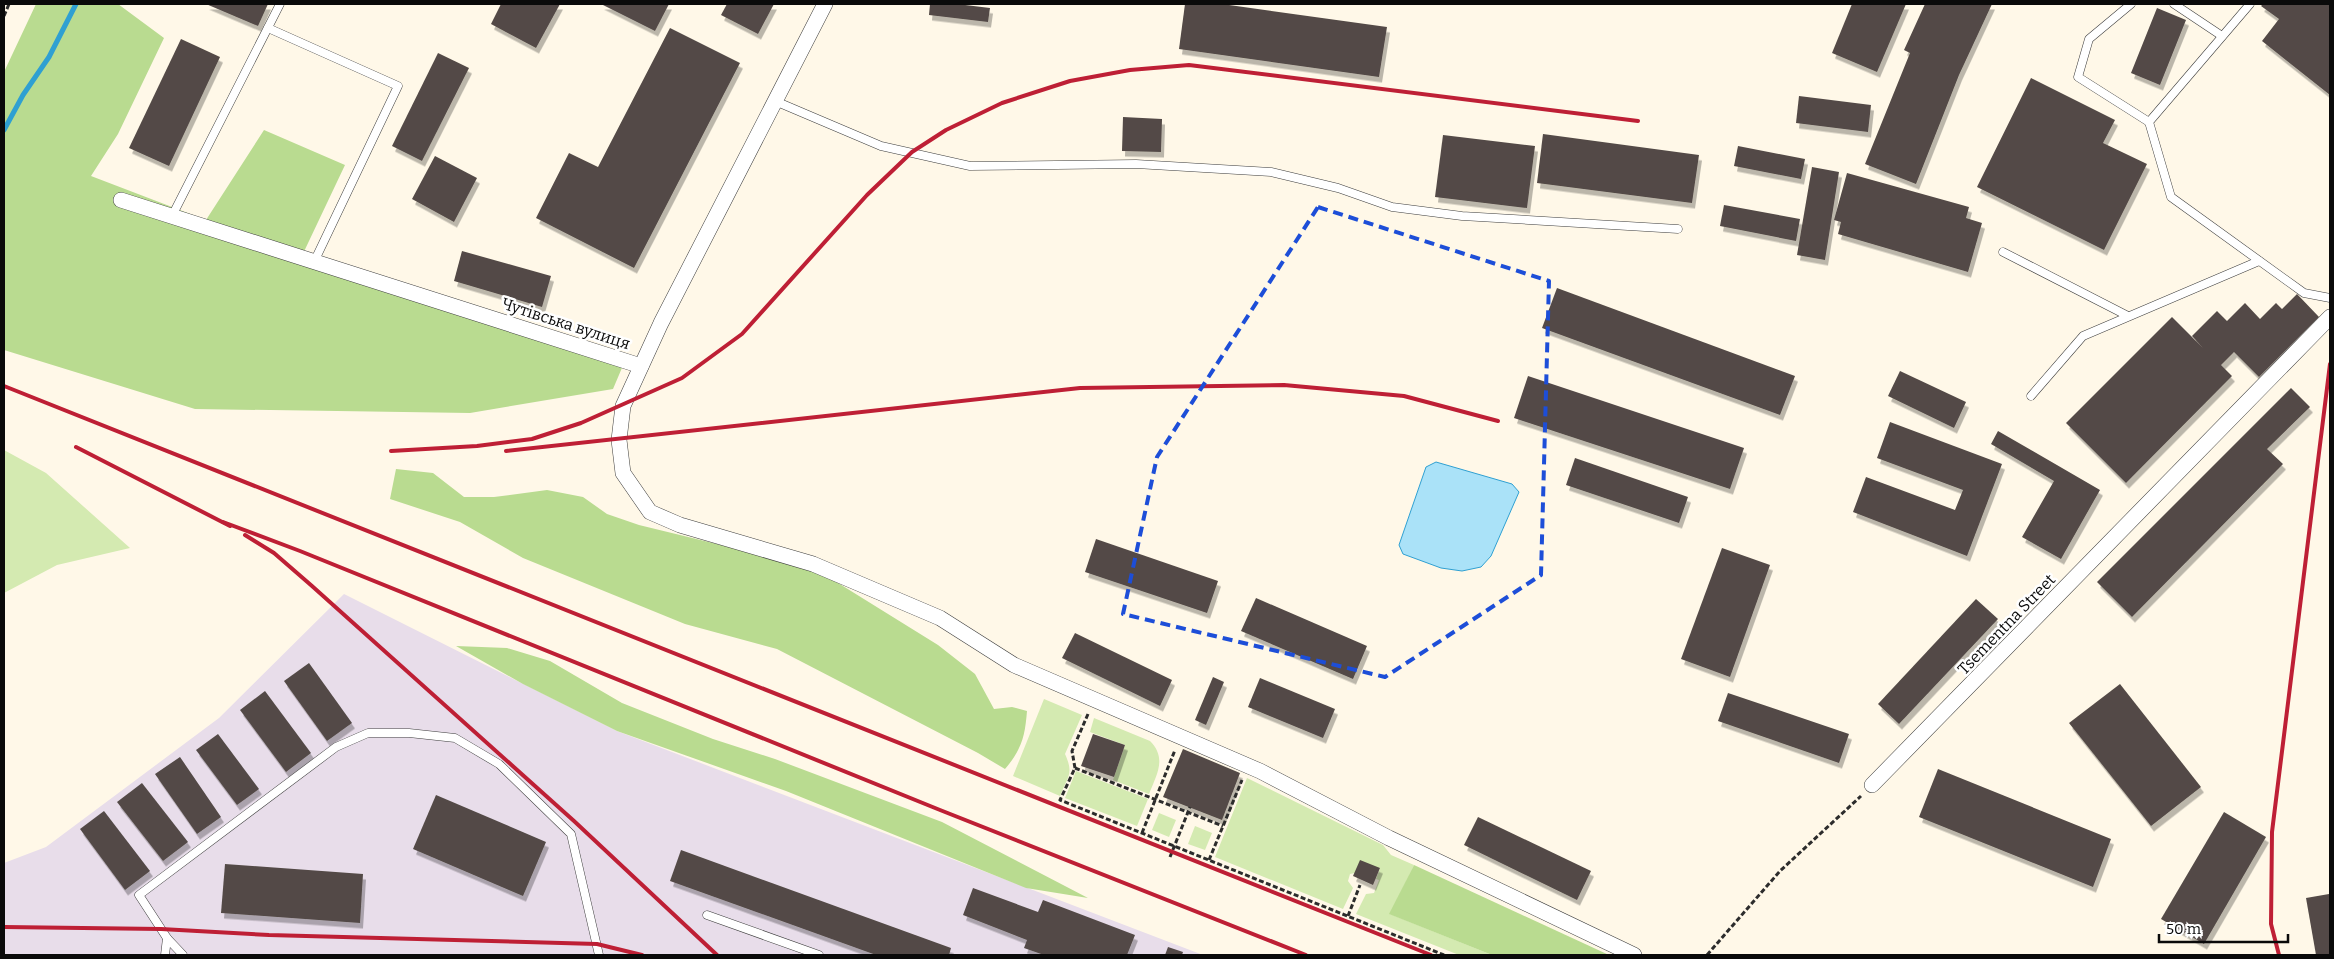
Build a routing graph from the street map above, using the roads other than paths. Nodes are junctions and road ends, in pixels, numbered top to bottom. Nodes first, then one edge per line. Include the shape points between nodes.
1 (280, 4) edge
2 (825, 4) edge
3 (2131, 4) edge
4 (2174, 4) edge
5 (2250, 4) edge
6 (268, 28) junction
7 (2222, 36) junction
8 (775, 102) junction
9 (2149, 122) junction
10 (121, 200) dead end
11 (172, 216) junction
12 (1678, 229) dead end
13 (2003, 252) dead end
14 (2259, 261) junction
15 (314, 262) junction
16 (2330, 298) edge
17 (2128, 316) junction
18 (2330, 317) edge
19 (641, 366) junction
20 (2031, 396) dead end
21 (1872, 785) road end
22 (707, 915) dead end
23 (167, 938) junction
24 (793, 946) junction
25 (165, 955) edge
26 (183, 955) edge
27 (599, 955) edge
28 (798, 955) edge
29 (819, 955) edge
30 (1634, 955) edge

1 - 6 lane
2 - 8 street, Чутівська вулиця
3 - 9 lane via 2089,40 2078,77
4 - 7 lane
5 - 7 lane
6 - 11 lane
6 - 15 lane via 398,86
7 - 9 lane
8 - 12 lane via 881,146 970,166 1136,164 1271,172 1338,188 1392,207 1462,216
8 - 19 street, Чутівська вулиця
9 - 14 lane via 2171,196
10 - 11 street, Чутівська вулиця
11 - 15 street, Чутівська вулиця
13 - 17 lane
14 - 16 lane via 2304,293
14 - 17 lane
15 - 19 street, Чутівська вулиця
17 - 20 lane via 2083,336
18 - 21 street, Tsementna Street
19 - 30 street via 623,406 619,453 623,473 650,512 680,525 813,564 940,618 1014,665 1248,766 1397,843
22 - 24 lane
23 - 25 lane
23 - 26 lane
23 - 27 lane via 139,895 336,747 368,733 410,733 455,738 499,764 571,834
24 - 28 lane
24 - 29 lane

